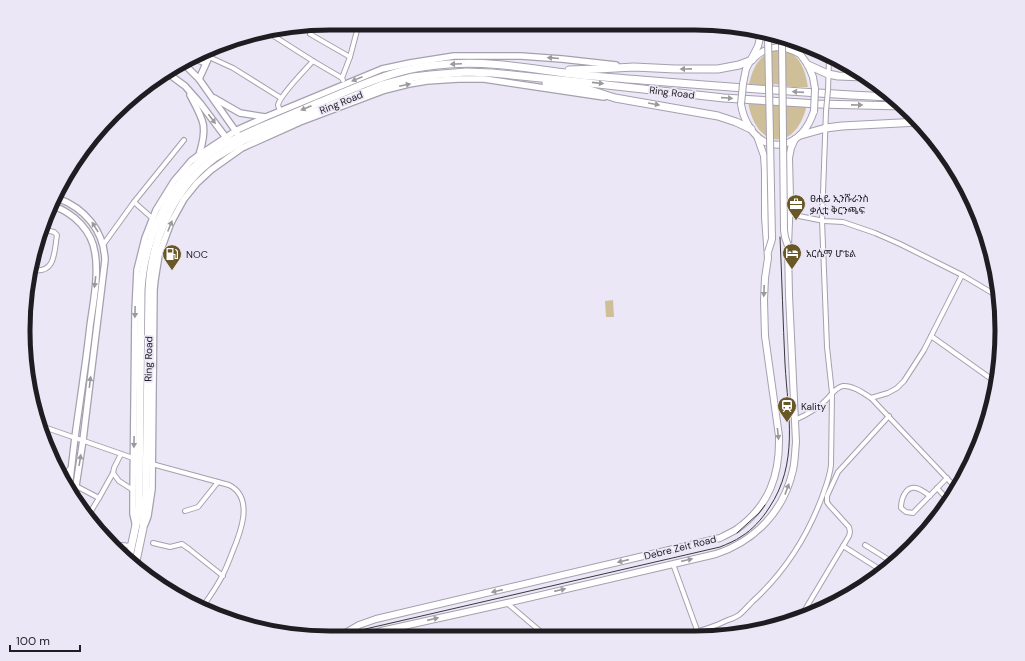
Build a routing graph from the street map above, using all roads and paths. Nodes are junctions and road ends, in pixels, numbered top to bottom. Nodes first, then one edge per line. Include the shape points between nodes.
1 (357, 30) edge
2 (310, 34) dead end
3 (273, 36) edge
4 (760, 38) edge
5 (768, 39) edge
6 (782, 43) edge
7 (796, 48) edge
8 (803, 50) edge
9 (800, 54) junction
10 (209, 57) joint
11 (350, 57) junction
12 (752, 60) junction
13 (198, 61) edge
14 (312, 61) junction
15 (829, 62) edge
16 (206, 64) junction
17 (808, 65) junction
18 (187, 67) edge
19 (634, 67) junction
20 (543, 70) junction
21 (828, 74) junction
22 (171, 76) edge
23 (517, 76) junction
24 (855, 77) edge
25 (199, 79) junction
26 (343, 81) junction
27 (185, 86) junction
28 (882, 96) edge
29 (211, 97) junction
30 (281, 98) junction
31 (615, 98) junction
32 (894, 106) edge
33 (280, 110) junction
34 (266, 117) junction
35 (911, 122) edge
36 (751, 128) junction
37 (826, 128) junction
38 (239, 136) junction
39 (757, 136) junction
40 (798, 137) junction
41 (184, 140) dead end
42 (230, 142) junction
43 (199, 155) junction
44 (60, 200) edge
45 (134, 202) junction
46 (57, 208) edge
47 (789, 214) junction
48 (152, 218) junction
49 (822, 220) junction
50 (47, 230) edge
51 (103, 245) junction
52 (788, 246) junction
53 (768, 252) junction
54 (36, 270) edge
55 (962, 275) junction
56 (992, 293) edge
57 (931, 336) junction
58 (991, 379) edge
59 (832, 393) junction
60 (871, 398) junction
61 (889, 416) junction
62 (795, 420) junction
63 (46, 428) edge
64 (75, 437) junction
65 (83, 440) junction
66 (121, 454) junction
67 (133, 458) junction
68 (152, 464) junction
69 (72, 467) junction
70 (838, 472) junction
71 (66, 473) edge
72 (113, 473) junction
73 (830, 475) junction
74 (947, 478) junction
75 (70, 481) edge
76 (218, 482) junction
77 (953, 484) edge
78 (76, 486) junction
79 (937, 488) junction
80 (76, 489) edge
81 (133, 490) junction
82 (930, 496) junction
83 (945, 496) edge
84 (99, 498) junction
85 (91, 511) edge
86 (185, 511) dead end
87 (139, 527) junction
88 (153, 543) dead end
89 (120, 545) edge
90 (865, 545) dead end
91 (132, 546) junction
92 (843, 546) junction
93 (130, 554) edge
94 (136, 559) edge
95 (888, 560) edge
96 (672, 564) junction
97 (878, 568) edge
98 (223, 576) junction
99 (205, 603) edge
100 (507, 603) junction
101 (805, 610) edge
102 (348, 631) edge
103 (381, 631) edge
104 (540, 631) edge
105 (698, 631) edge
106 (702, 631) edge

1 - 11 street
2 - 11 street
3 - 14 street
4 - 12 main road
5 - 53 main road, bridge via 772,239
6 - 52 main road, bridge via 784,230
7 - 9 main road
8 - 9 street
9 - 12 main road via 776,46 759,53
9 - 17 main road
10 - 16 street
10 - 30 street via 233,68
11 - 26 street
12 -> 19 highway via 739,66 718,69 675,70
12 - 36 main road, bridge via 746,69 742,84 741,104
13 - 16 street
14 - 26 street
14 - 30 street
15 - 21 street
16 - 25 street
17 - 21 highway
17 - 40 main road, bridge via 815,89 814,111
18 - 25 street
19 - 20 highway
19 -> 26 street via 521,56 454,56 382,69
28 -> 20 highway, Ring Road via 716,86
20 -> 38 highway, Ring Road via 480,63 412,69 380,78
21 - 24 highway
21 - 37 street, bridge
22 - 27 street
23 - 31 highway
23 -> 32 highway, Ring Road via 724,98 824,105
23 - 38 highway, Ring Road via 466,72 413,77 382,85
25 - 29 street
26 - 33 street
27 -> 42 street
27 - 43 street via 203,120 204,132
29 - 34 street via 240,112
29 - 38 street
30 - 33 street via 278,102
31 -> 36 highway via 718,116
68 -> 31 street via 154,290 157,266 173,219 197,183 211,170 242,148 300,122 385,90 409,84 451,79 484,79
33 - 34 street
34 - 38 street
35 - 37 highway
36 - 39 main road
37 - 40 highway
37 - 49 street
38 - 42 highway, Ring Road
38 - 42 street
39 - 40 main road via 777,145
39 - 53 main road via 764,156
40 - 47 main road via 791,148 789,158
41 - 45 street
42 - 43 street
42 - 87 highway, Ring Road via 199,163 173,194 155,228 144,266 141,290 137,520
43 - 48 street via 174,181
51 -> 44 street via 101,237 85,215
45 - 48 street
45 - 51 street
46 -> 64 street via 83,226 95,253 96,275
47 - 49 street
47 - 52 main road
48 -> 67 street via 137,270
49 - 55 street via 843,222 875,233
49 - 59 street via 827,347
50 - 54 street via 56,235 53,260 46,269
65 -> 51 street via 105,267
52 - 62 main road, Debre Zeit Road
53 -> 102 main road, Debre Zeit Road via 765,278 765,336 779,436 779,456 775,478 769,492 753,515 735,530 720,538 376,619
55 - 56 street
55 - 57 street
57 - 58 street
57 - 60 street via 904,381 888,393
59 - 60 street via 844,386 859,390
59 - 62 street via 816,408
59 - 73 street
60 - 61 street
61 - 70 street
61 - 74 street
96 -> 62 main road, Debre Zeit Road via 716,554 737,546 768,522 777,510 793,471
63 - 64 street
64 - 65 street
64 - 69 street
65 - 66 street
78 -> 65 street
66 - 67 street
66 - 72 street
67 - 81 street
68 - 76 street
68 - 87 street via 148,516
69 - 71 street
69 - 75 street
70 - 73 street
70 - 92 street via 827,496 827,502 849,527 850,532
72 - 81 street via 119,481
72 - 84 street
73 - 106 street via 813,519 780,572 739,615
74 - 77 street
74 - 79 street
76 - 86 street via 198,508
76 - 98 street via 236,490 241,497 243,509 241,528
78 - 80 street
78 - 84 street
79 - 82 street
79 - 83 street
81 - 87 street via 133,514
82 - 82 street via 913,513 901,508 903,495 911,488 922,490
84 - 85 street
87 - 91 highway, Ring Road
87 - 94 highway, Ring Road
88 - 98 street via 172,547 182,544
89 - 91 street
90 - 95 street
91 - 93 highway, Ring Road
92 - 97 street
92 - 101 street
100 -> 96 main road, Debre Zeit Road
96 - 105 street
98 - 99 street
103 -> 100 main road, Debre Zeit Road
100 - 104 street

